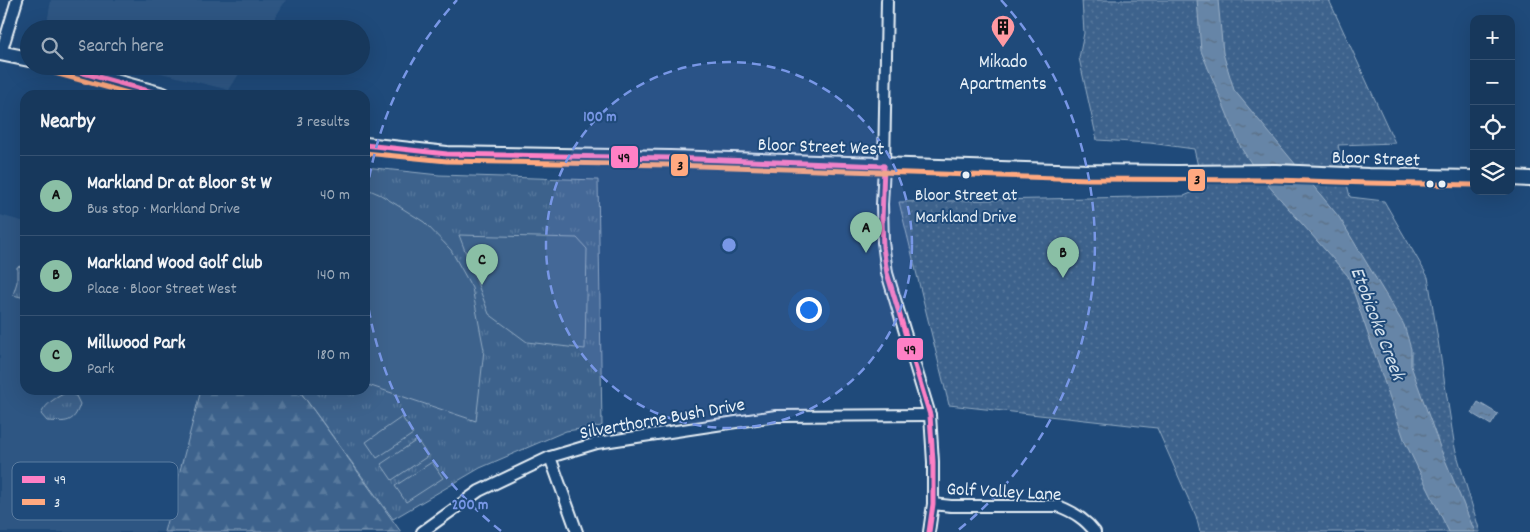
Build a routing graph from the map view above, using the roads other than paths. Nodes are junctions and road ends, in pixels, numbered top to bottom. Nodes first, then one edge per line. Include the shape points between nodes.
1 (17, 0) edge
2 (888, 0) edge
3 (0, 55) edge
4 (20, 58) edge
5 (90, 75) edge
6 (144, 90) edge
7 (370, 146) edge
8 (884, 166) junction
9 (1276, 172) joint
10 (1470, 178) edge
11 (1515, 178) edge
12 (1530, 179) edge
13 (930, 415) junction
14 (550, 457) junction
15 (933, 504) junction
16 (422, 532) edge
17 (577, 532) edge
18 (929, 532) edge
19 (1095, 532) edge

1 - 3 street
2 - 8 street
3 - 4 main road
5 - 6 main road
7 - 8 main road, Bloor Street West via 447,154
8 - 9 main road, Bloor Street West via 1088,172
8 - 13 street via 884,258
9 - 10 main road, Bloor Street
11 - 12 main road
13 - 14 street, Silverthorne Bush Drive via 776,416 597,443
13 - 15 street
14 - 16 street, Silverthorne Bush Drive via 479,491
14 - 17 street
15 - 18 street
15 - 19 street, Golf Valley Lane via 1058,506 1081,517

